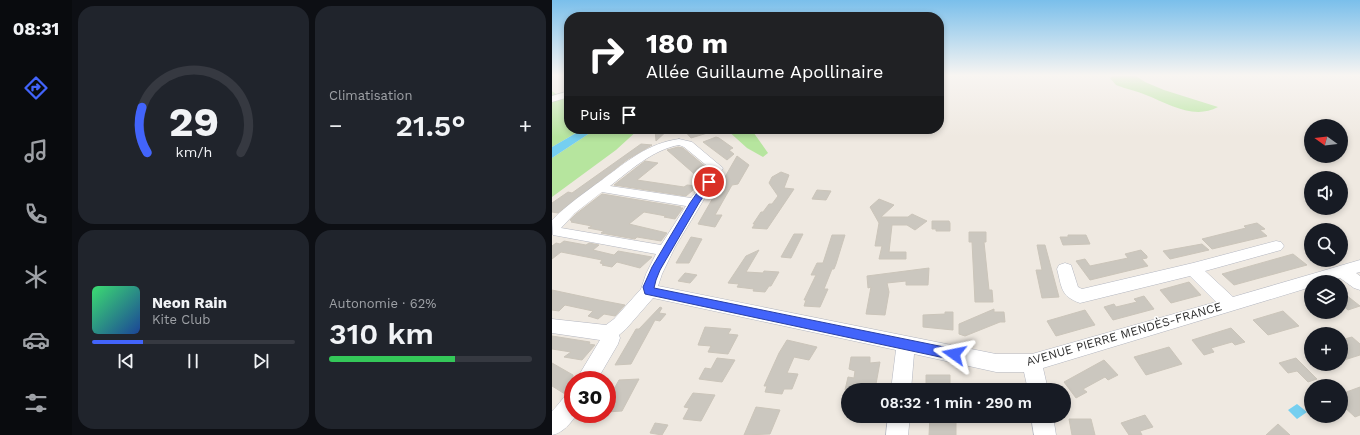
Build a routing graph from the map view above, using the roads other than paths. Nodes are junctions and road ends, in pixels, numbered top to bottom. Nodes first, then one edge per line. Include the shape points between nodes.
1 (599, 188) junction
2 (694, 203) junction
3 (1276, 246) dead end
4 (666, 251) junction
5 (1360, 266) edge
6 (1065, 269) dead end
7 (1194, 269) junction
8 (1342, 271) junction
9 (1360, 284) edge
10 (649, 291) junction
11 (1229, 304) junction
12 (552, 326) edge
13 (609, 333) junction
14 (906, 344) junction
15 (1032, 363) junction
16 (591, 371) edge
17 (902, 383) edge
18 (1036, 383) edge
19 (564, 416) edge
20 (898, 423) edge
21 (1043, 423) edge
22 (552, 425) edge
23 (897, 435) edge
24 (1045, 435) edge

1 - 2 street
1 - 2 street via 653,149 666,144 684,143 717,168
1 - 4 street via 563,216 554,230
2 - 4 street
3 - 7 street
4 - 10 street via 650,280
5 - 8 street, AVENUE PIERRE MENDÈS-FRANCE
6 - 7 street via 1071,291 1080,296
7 - 11 street
8 - 9 street
8 - 11 street, AVENUE PIERRE MENDÈS-FRANCE
10 - 13 street
10 - 14 street, AVENUE PIERRE MENDÈS-FRANCE
11 - 15 street, AVENUE PIERRE MENDÈS-FRANCE
12 - 13 street
13 - 16 street via 611,338
14 - 15 street, AVENUE PIERRE MENDÈS-FRANCE via 996,363
14 - 17 street
15 - 18 street
19 - 22 street
20 - 23 street
21 - 24 street

